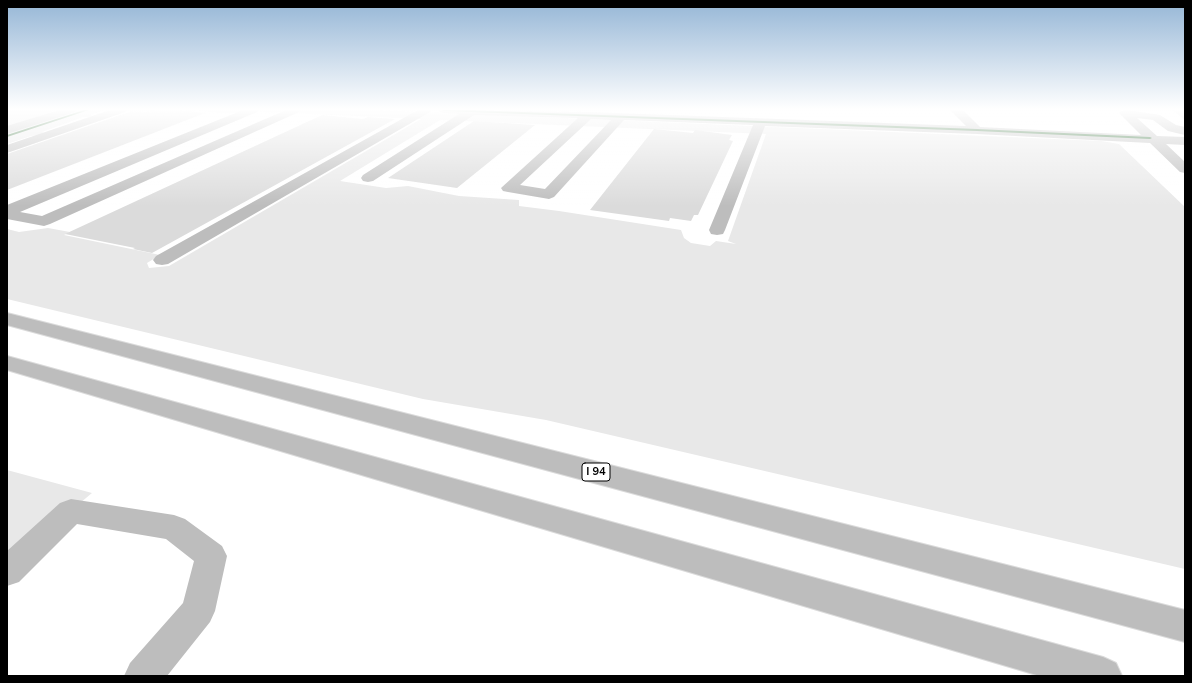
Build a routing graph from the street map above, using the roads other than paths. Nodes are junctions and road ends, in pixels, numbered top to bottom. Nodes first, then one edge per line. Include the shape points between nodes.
1 (28, 142) edge
2 (175, 142) edge
3 (223, 142) edge
4 (370, 142) edge
5 (424, 142) edge
6 (559, 142) edge
7 (597, 142) edge
8 (752, 142) edge
9 (1155, 142) edge
10 (7, 149) edge
11 (1184, 167) edge
12 (368, 178) dead end
13 (7, 211) edge
14 (7, 214) edge
15 (717, 230) dead end
16 (162, 260) dead end
17 (7, 319) edge
18 (7, 363) edge
19 (7, 572) edge
20 (1185, 626) edge
21 (143, 676) edge
22 (1103, 676) edge

1 - 10 main road
2 - 13 main road
3 - 14 main road via 44,221
4 - 16 main road
5 - 12 main road
6 - 7 main road via 508,188 549,194
8 - 15 main road
9 - 11 main road
17 - 20 main road, I 94
18 - 22 main road
19 - 21 main road via 71,512 174,528 211,556 198,611

